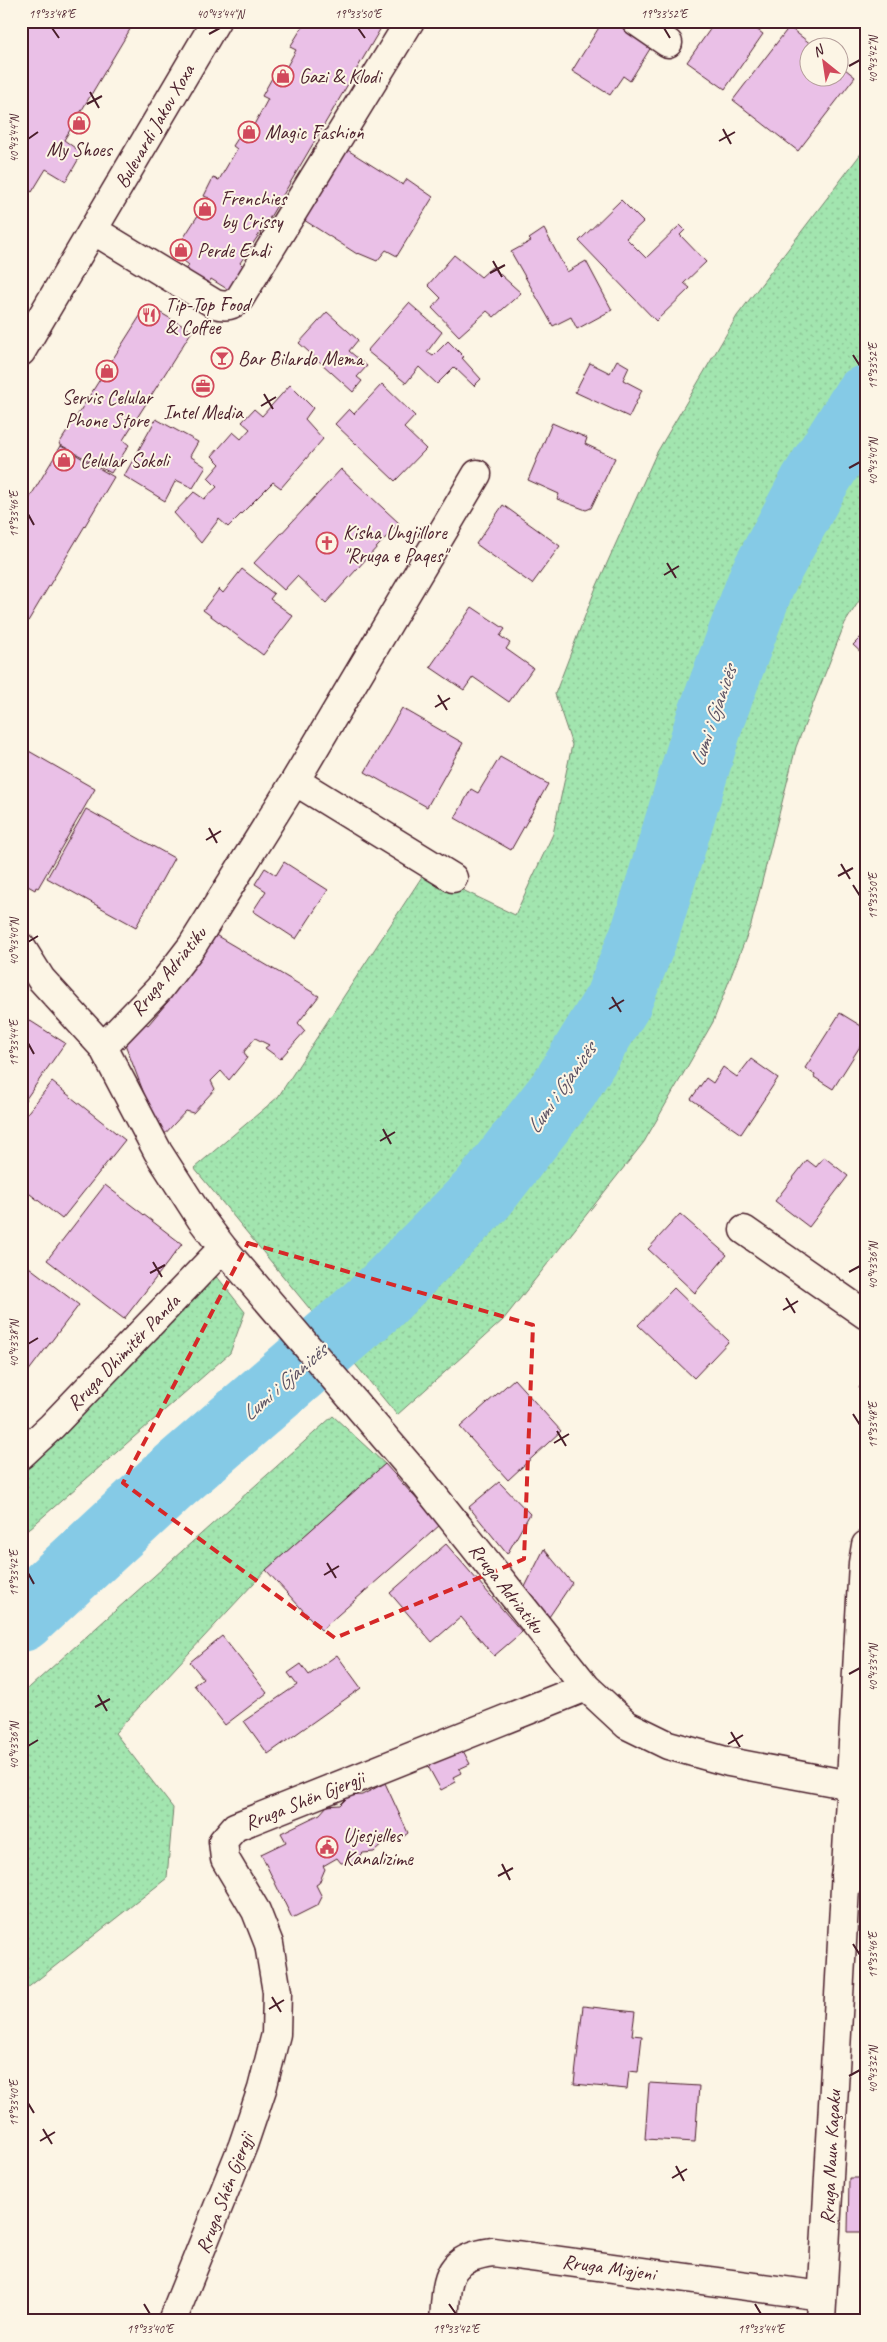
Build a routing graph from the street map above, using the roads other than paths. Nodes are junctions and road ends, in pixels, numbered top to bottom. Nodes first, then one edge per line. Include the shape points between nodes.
1 (216, 21) edge
2 (410, 21) edge
3 (636, 21) edge
4 (668, 43) dead end
5 (93, 230) junction
6 (21, 352) edge
7 (477, 474) dead end
8 (295, 781) junction
9 (453, 878) dead end
10 (21, 948) edge
11 (103, 1047) junction
12 (744, 1230) dead end
13 (223, 1248) junction
14 (866, 1315) edge
15 (21, 1455) edge
16 (866, 1545) edge
17 (586, 1687) junction
18 (850, 1784) junction
19 (856, 1877) edge
20 (822, 2309) edge
21 (172, 2321) edge
22 (444, 2321) edge

1 - 5 street, Bulevardi Jakov Xoxa
2 - 5 street via 233,305 215,304
3 - 4 street
5 - 6 street, Bulevardi Jakov Xoxa
7 - 8 street, Rruga Adriatiku
8 - 9 street
8 - 11 street, Rruga Adriatiku via 192,946 159,988
10 - 11 street via 41,978
11 - 13 street via 158,1152
12 - 14 street
13 - 15 street, Rruga Dhimitër Panda
13 - 17 street, Rruga Adriatiku via 422,1481
16 - 18 street, Rruga Naun Kaçaku
17 - 18 street, Rruga Adriatiku via 627,1726 668,1745 729,1762
17 - 21 street, Rruga Shën Gjergji via 235,1827 223,1840 225,1859 256,1911 270,1944 277,1992 276,2034 244,2145
18 - 19 street, Rruga Naun Kaçaku
19 - 20 street, Rruga Naun Kaçaku
20 - 22 street, Rruga Migjeni via 493,2252 471,2254 454,2267 447,2288

